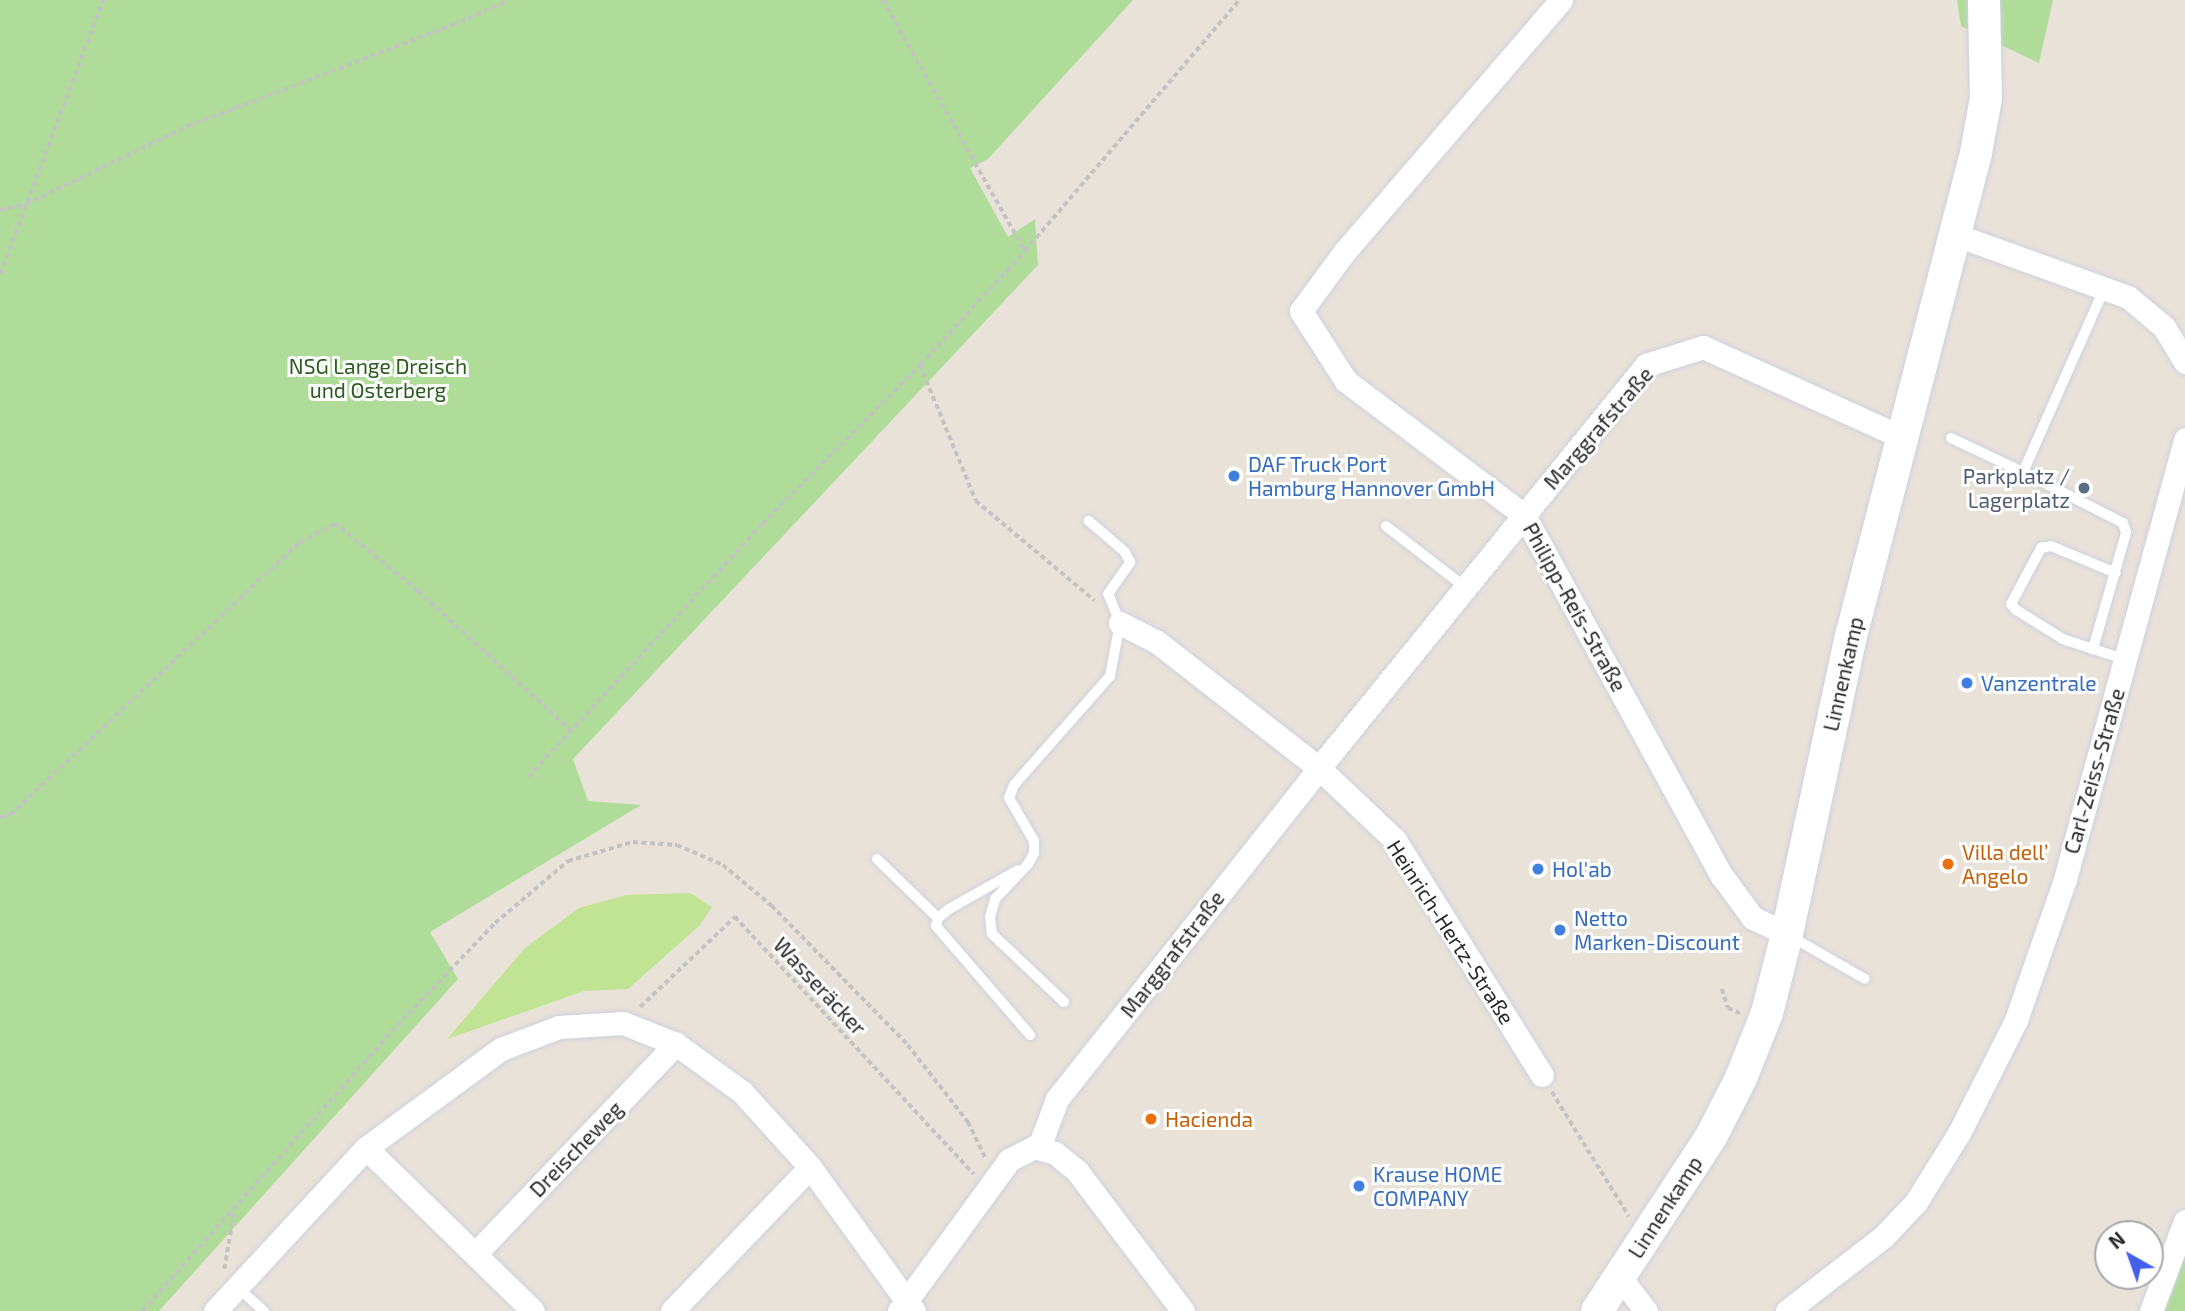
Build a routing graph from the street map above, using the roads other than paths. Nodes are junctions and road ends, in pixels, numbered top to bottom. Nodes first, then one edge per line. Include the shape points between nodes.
1 (1561, 0) edge
2 (1984, 0) edge
3 (1956, 235) junction
4 (2105, 287) junction
5 (2185, 362) edge
6 (1901, 437) junction
7 (1951, 438) dead end
8 (2185, 439) edge
9 (2023, 472) junction
10 (1524, 515) junction
11 (1089, 521) dead end
12 (1386, 526) dead end
13 (2116, 573) junction
14 (1465, 587) junction
15 (1120, 623) junction
16 (2093, 649) junction
17 (2126, 660) junction
18 (1319, 768) junction
19 (877, 859) dead end
20 (1028, 864) junction
21 (938, 918) junction
22 (1787, 934) junction
23 (1865, 979) dead end
24 (1064, 1002) dead end
25 (1030, 1035) dead end
26 (676, 1044) junction
27 (1542, 1075) road end
28 (1039, 1147) junction
29 (366, 1148) junction
30 (810, 1167) junction
31 (2185, 1221) edge
32 (475, 1254) junction
33 (1620, 1276) junction
34 (236, 1286) junction
35 (907, 1307) edge
36 (215, 1311) edge
37 (264, 1311) edge
38 (533, 1311) edge
39 (672, 1311) edge
40 (1182, 1311) edge
41 (1597, 1311) edge
42 (1646, 1311) edge
43 (1787, 1311) edge
44 (2151, 1311) edge

1 - 10 street, Philipp-Reis-Straße via 1345,251 1301,311 1346,380
2 - 3 main road, Linnenkamp via 1986,98
3 - 4 street
3 - 6 main road, Linnenkamp
4 - 5 street via 2145,309 2164,327
4 - 9 lane
6 - 10 street, Marggrafstraße via 1703,347 1646,365
6 - 22 main road, Linnenkamp via 1847,653
7 - 9 lane
8 - 17 street, Carl-Zeiss-Straße
9 - 13 lane via 2123,523 2126,533
10 - 14 street, Marggrafstraße
10 - 22 street, Philipp-Reis-Straße via 1722,876 1753,918
11 - 15 lane via 1129,558 1129,566 1108,594
12 - 14 lane
13 - 16 lane
13 - 16 lane via 2052,546 2041,548 2011,604 2063,639
14 - 18 street, Marggrafstraße
15 - 18 street via 1157,642
15 - 20 lane via 1110,676 1014,785 1009,798 1034,841
16 - 17 lane
17 - 43 street, Carl-Zeiss-Straße via 2035,971 2016,1020 1959,1133 1922,1194 1895,1225
18 - 27 street, Heinrich-Hertz-Straße via 1395,840
18 - 28 street, Marggrafstraße via 1057,1099
19 - 21 lane
20 - 21 lane
20 - 24 lane via 995,899 992,934
21 - 25 lane via 940,933
22 - 23 lane
22 - 33 main road, Linnenkamp via 1767,1013 1741,1079 1712,1135
26 - 29 street via 623,1023 559,1027 501,1049
26 - 30 street via 742,1093
26 - 32 street, Dreischeweg
28 - 35 street via 1017,1153
28 - 40 street via 1061,1157 1084,1180
29 - 32 street
29 - 34 street
30 - 35 street
30 - 39 street
31 - 44 street
32 - 38 street
33 - 41 main road, Linnenkamp
33 - 42 street
34 - 36 street
34 - 37 lane

